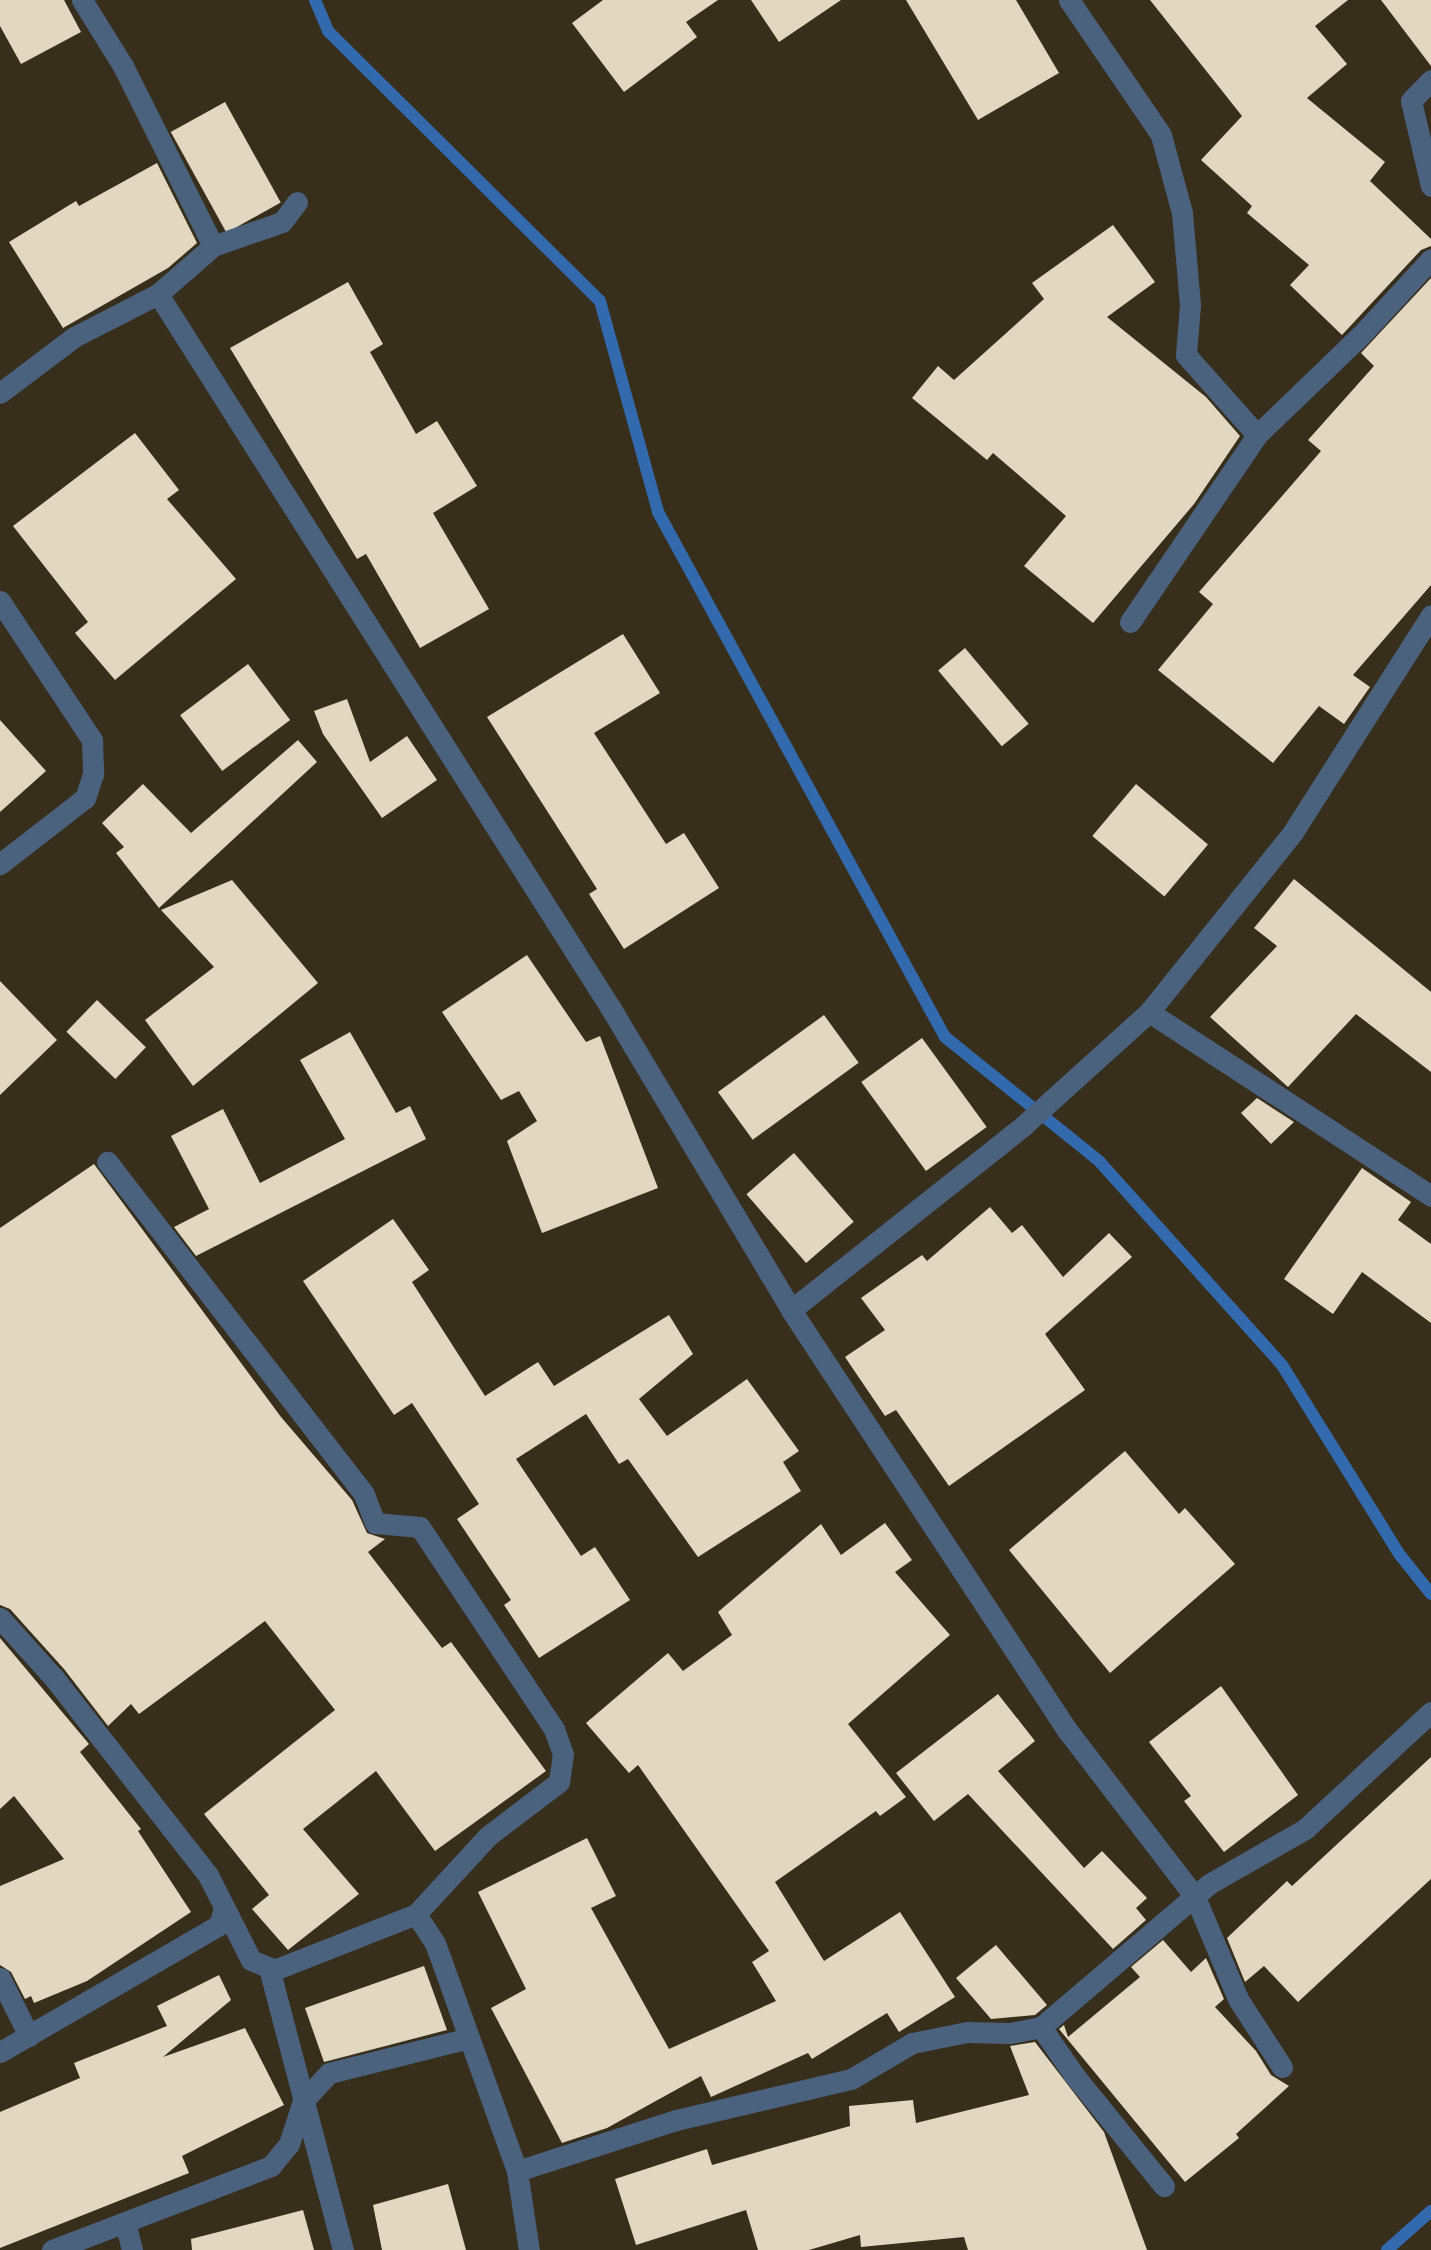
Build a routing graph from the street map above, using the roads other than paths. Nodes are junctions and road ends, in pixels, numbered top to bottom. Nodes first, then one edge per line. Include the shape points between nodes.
1 (82, 0) edge
2 (1069, 0) edge
3 (1431, 80) edge
4 (1431, 186) edge
5 (297, 202) dead end
6 (213, 246) junction
7 (1431, 259) edge
8 (158, 294) junction
9 (0, 393) edge
10 (1257, 435) junction
11 (0, 601) edge
12 (1431, 615) edge
13 (1130, 622) dead end
14 (0, 864) edge
15 (1149, 1012) junction
16 (107, 1161) dead end
17 (1431, 1196) edge
18 (791, 1310) junction
19 (0, 1618) edge
20 (1431, 1713) edge
21 (1195, 1896) junction
22 (223, 1912) junction
23 (416, 1914) junction
24 (269, 1968) junction
25 (0, 1978) edge
26 (1041, 2027) junction
27 (29, 2036) junction
28 (469, 2038) junction
29 (0, 2052) edge
30 (1282, 2067) dead end
31 (303, 2101) junction
32 (517, 2171) junction
33 (1164, 2186) dead end
34 (125, 2222) junction
35 (52, 2250) edge
36 (132, 2250) edge
37 (343, 2250) edge
38 (529, 2250) edge

1 - 6 street via 123,66
2 - 10 street via 1161,135 1182,213 1191,305 1186,355
3 - 4 street via 1411,101
5 - 6 street via 282,222
6 - 8 street
7 - 10 street via 1362,335
8 - 9 street via 74,337
8 - 18 street via 610,1007
10 - 13 street
11 - 14 street via 92,740 93,775 85,799
12 - 15 street via 1293,832
15 - 17 street
15 - 18 street via 1024,1125
16 - 23 street via 364,1494 375,1523 420,1527 554,1729 563,1754 559,1782 488,1836
18 - 21 street via 1067,1730
19 - 22 street via 54,1678 208,1875
20 - 21 street via 1305,1829
21 - 26 street
21 - 30 street via 1238,1999
22 - 24 street via 251,1960
22 - 27 street via 219,1925
23 - 24 street via 313,1956
23 - 28 street via 435,1943
24 - 31 street
25 - 27 street
26 - 32 street via 1010,2033 967,2032 912,2043 850,2080 676,2120
26 - 33 street via 1073,2075
27 - 29 street
28 - 31 street via 329,2073
28 - 32 street
31 - 34 street via 289,2144 271,2166
31 - 37 street
32 - 38 street
34 - 35 street
34 - 36 street

